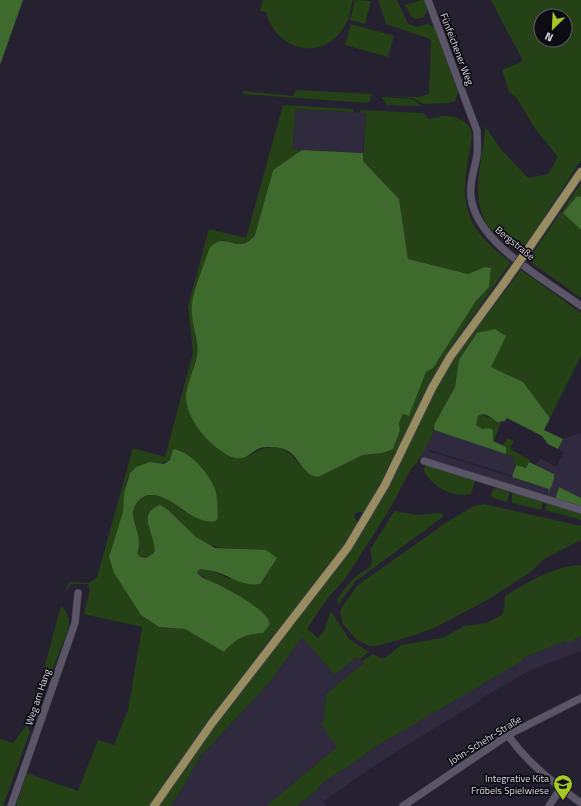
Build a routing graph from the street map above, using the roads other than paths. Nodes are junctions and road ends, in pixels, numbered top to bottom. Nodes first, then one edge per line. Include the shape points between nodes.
1 (428, 0) edge
2 (468, 104) joint
3 (581, 172) edge
4 (581, 306) edge
5 (424, 461) dead end
6 (581, 510) edge
7 (78, 593) dead end
8 (581, 698) edge
9 (508, 735) junction
10 (561, 788) junction
11 (581, 803) edge
12 (10, 806) edge
13 (154, 806) edge
14 (403, 806) edge
15 (549, 806) edge

1 - 2 street, Fünfeichener Weg
2 - 4 street, Bergstraße via 477,130 477,154 470,186 478,222 494,242
3 - 13 main road, bridge via 439,376 385,485 348,547 212,723
5 - 6 street
7 - 12 street, Weg am Hang via 75,623
8 - 9 street, John-Schehr-Straße
9 - 10 street via 522,752
9 - 14 street, John-Schehr-Straße
10 - 11 street
10 - 15 street

